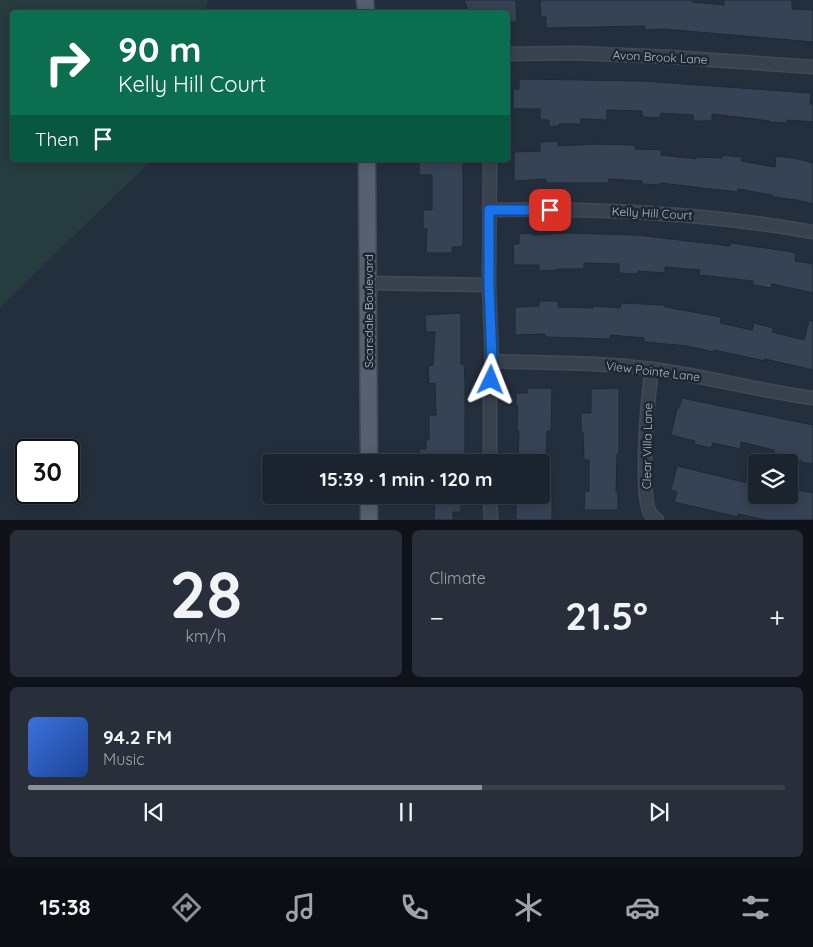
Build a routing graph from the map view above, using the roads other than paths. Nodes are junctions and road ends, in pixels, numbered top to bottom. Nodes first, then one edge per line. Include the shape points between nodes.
1 (510, 54) edge
2 (813, 67) edge
3 (367, 162) edge
4 (490, 162) edge
5 (489, 210) junction
6 (813, 232) edge
7 (368, 283) junction
8 (489, 284) junction
9 (492, 361) junction
10 (652, 369) junction
11 (813, 398) edge
12 (369, 454) edge
13 (490, 454) edge
14 (369, 504) edge
15 (490, 504) edge
16 (369, 520) edge
17 (491, 520) edge
18 (657, 520) edge

1 - 2 street, Avon Brook Lane via 575,53
3 - 7 main road, Scarsdale Boulevard
4 - 5 street
5 - 6 street, Kelly Hill Court via 683,214
5 - 8 street
7 - 8 street
7 - 12 main road, Scarsdale Boulevard
8 - 9 street
9 - 10 street, View Pointe Lane
9 - 13 street
10 - 11 street, View Pointe Lane
10 - 18 street, Clear Villa Lane via 648,398 646,498 651,515
14 - 16 main road
15 - 17 street

